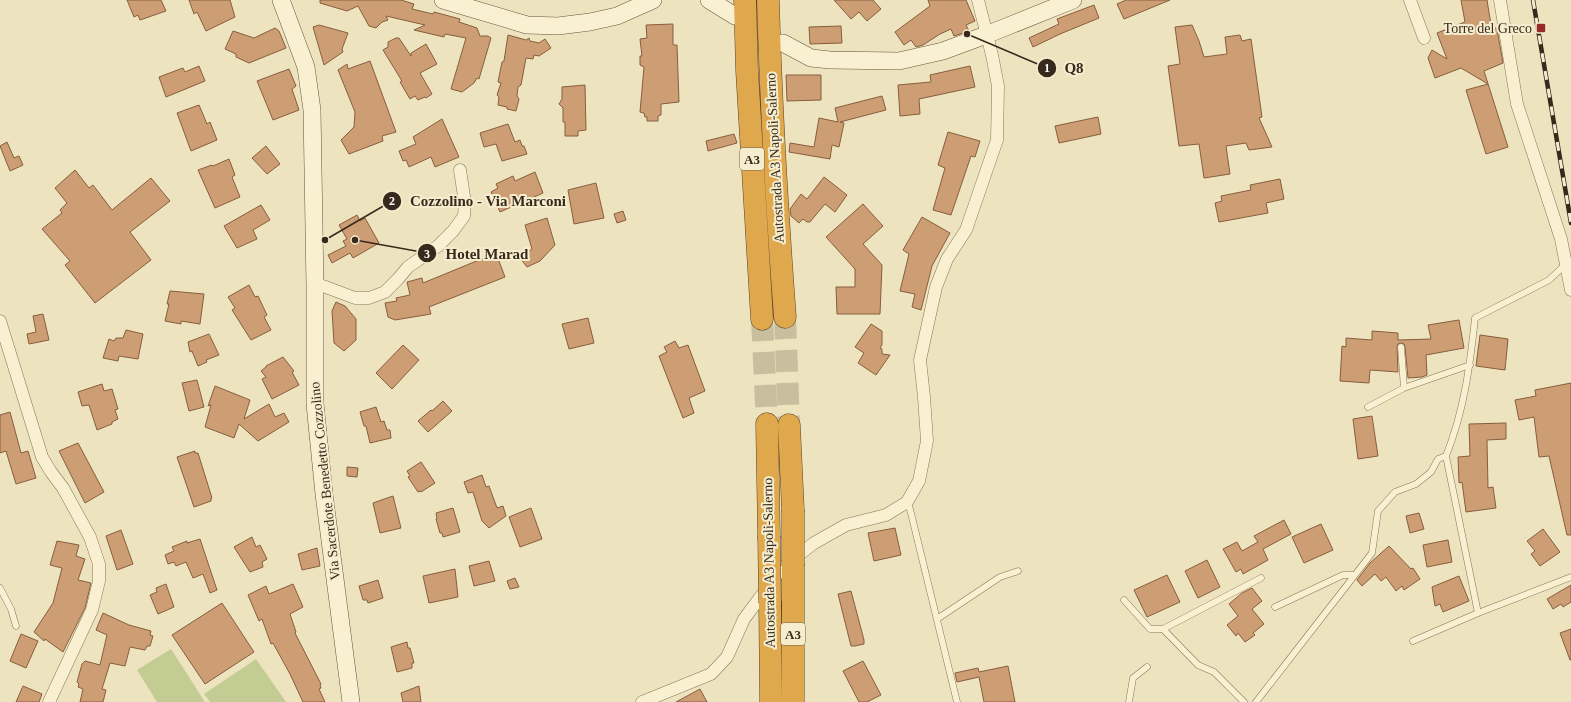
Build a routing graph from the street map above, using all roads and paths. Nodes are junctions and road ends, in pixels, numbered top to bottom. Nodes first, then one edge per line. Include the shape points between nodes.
1 (281, 0) edge
2 (442, 0) edge
3 (653, 0) edge
4 (709, 0) edge
5 (768, 0) edge
6 (978, 0) edge
7 (1073, 0) edge
8 (1410, 0) edge
9 (1500, 0) edge
10 (740, 8) edge
11 (986, 35) junction
12 (1424, 38) dead end
13 (783, 43) dead end
14 (460, 170) dead end
15 (1566, 264) junction
16 (315, 286) junction
17 (1571, 290) edge
18 (785, 317) tunnel mouth
19 (762, 319) tunnel mouth
20 (0, 321) edge
21 (1401, 347) dead end
22 (1470, 365) junction
23 (1404, 388) junction
24 (1368, 407) dead end
25 (767, 424) tunnel mouth
26 (789, 425) tunnel mouth
27 (1446, 456) junction
28 (907, 502) junction
29 (1018, 571) dead end
30 (1353, 575) junction
31 (1571, 577) edge
32 (1261, 578) dead end
33 (0, 588) edge
34 (1124, 600) dead end
35 (1275, 607) dead end
36 (1478, 613) junction
37 (937, 619) junction
38 (16, 626) dead end
39 (1163, 629) junction
40 (1413, 641) dead end
41 (1147, 666) dead end
42 (49, 702) edge
43 (351, 702) edge
44 (642, 702) edge
45 (771, 702) edge
46 (794, 702) edge
47 (957, 702) edge
48 (1129, 702) edge
49 (1244, 702) edge
50 (1256, 702) edge

1 - 16 main road, Via Sacerdote Benedetto Cozzolino via 306,67 312,110
2 - 3 main road via 527,25 558,26 617,16
4 - 10 main road
5 - 18 highway, Autostrada A3 Napoli-Salerno / A3 via 778,224
6 - 11 street
7 - 11 main road
8 - 12 street
9 - 15 street via 1517,104 1561,239
10 - 19 highway, Autostrada A3 Napoli-Salerno / A3
11 - 13 main road via 943,51 899,61 811,58
11 - 28 street via 998,86 997,140 966,230 946,259 936,287 920,360 927,441 920,481
14 - 16 street via 465,203 464,216 438,246 408,267 385,292 368,298 355,298 323,286
15 - 17 street
15 - 22 lane via 1549,280 1476,318
16 - 43 main road, Via Sacerdote Benedetto Cozzolino via 315,404
20 - 42 street via 42,457 90,537 99,564 99,581 92,610
21 - 23 lane
22 - 23 lane
22 - 27 lane via 1456,431
23 - 24 lane
25 - 45 highway, Autostrada A3 Napoli-Salerno / A3, bridge
26 - 46 highway, Autostrada A3 Napoli-Salerno / A3, bridge via 793,510
27 - 30 lane via 1438,459 1431,472 1416,484 1395,492 1378,512 1372,553
27 - 36 lane
28 - 37 lane
28 - 44 street via 886,515 846,525 814,543 782,568 744,619 727,657 711,674
29 - 37 lane via 1000,577
30 - 35 lane via 1343,575
30 - 50 lane
31 - 36 lane
32 - 39 lane
33 - 38 lane
34 - 39 lane via 1150,629
36 - 40 lane
37 - 47 lane
39 - 49 lane via 1198,665 1214,672
41 - 48 lane via 1133,678

